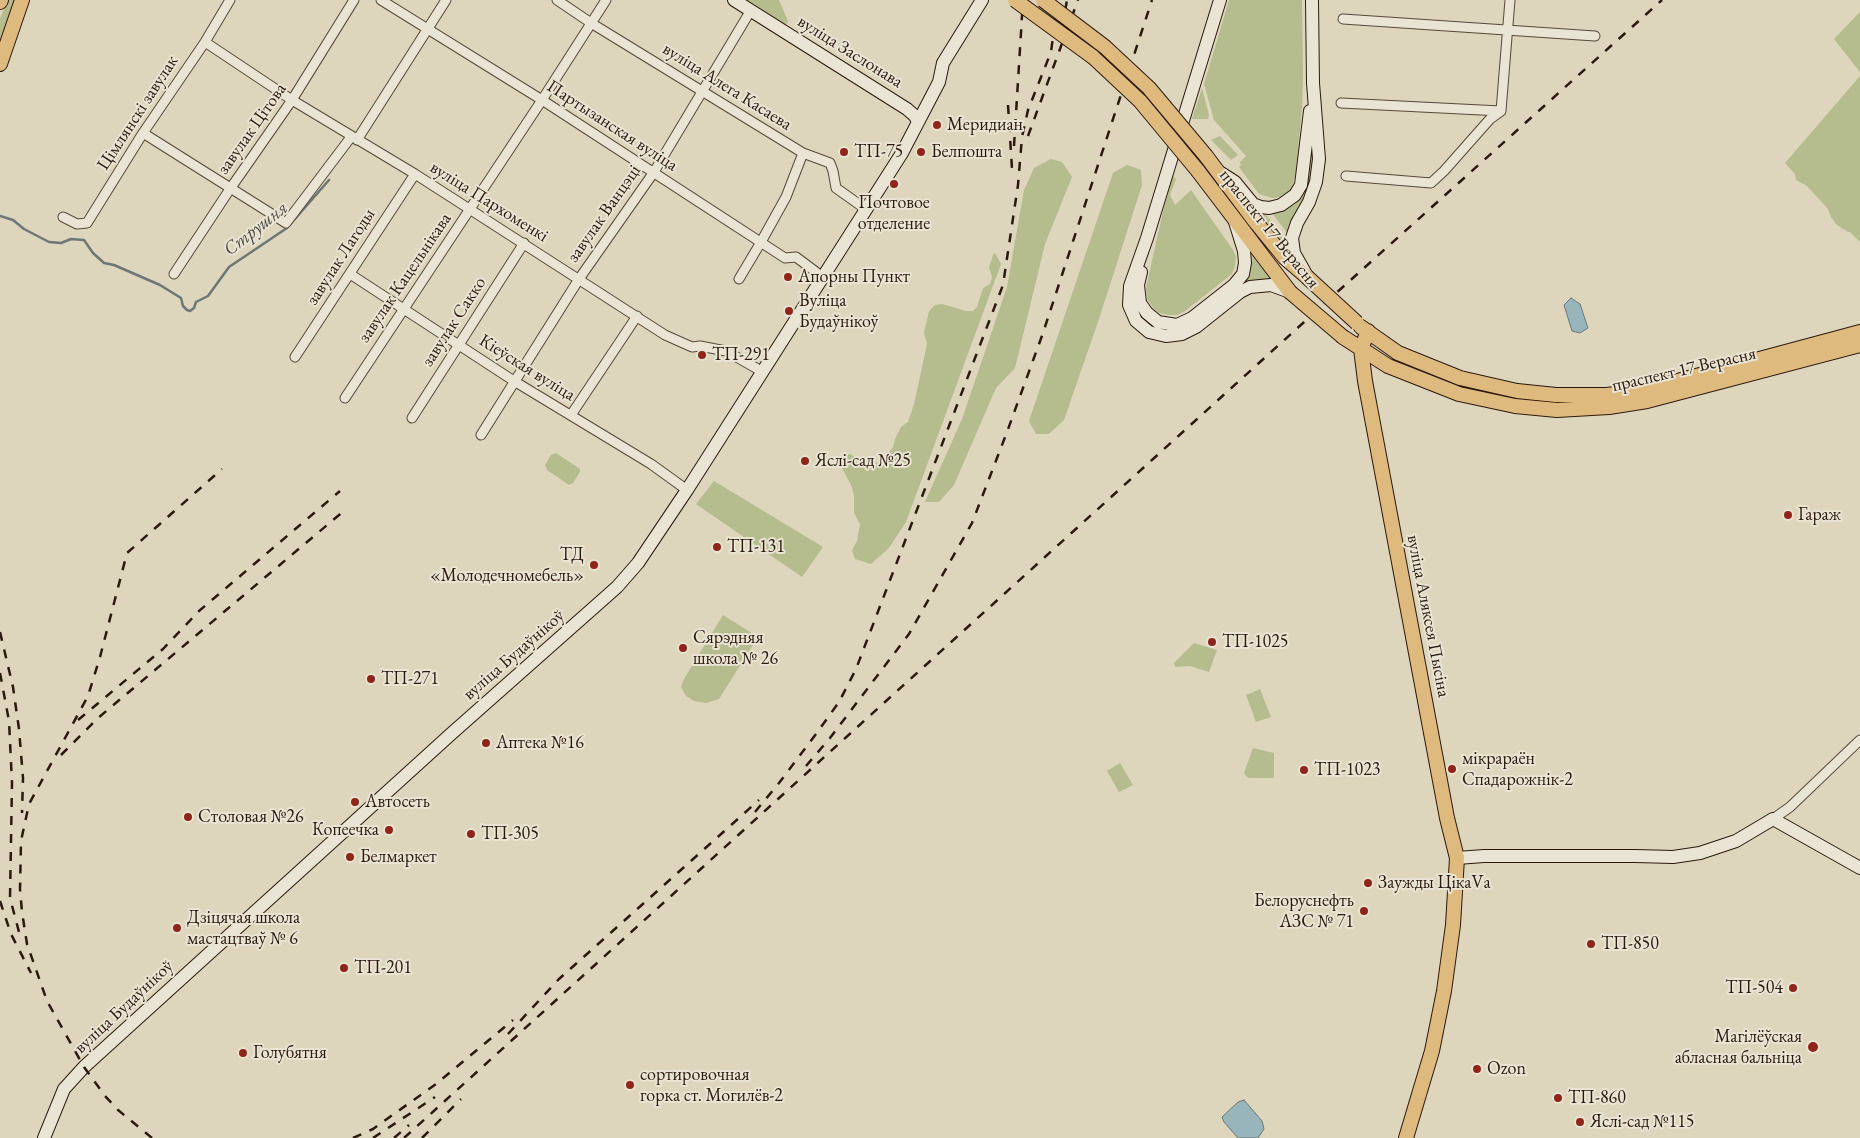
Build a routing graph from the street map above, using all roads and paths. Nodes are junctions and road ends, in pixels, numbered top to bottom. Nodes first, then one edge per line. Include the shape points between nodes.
1 (22, 0) edge
2 (230, 0) edge
3 (354, 0) edge
4 (381, 0) edge
5 (446, 0) edge
6 (557, 0) edge
7 (606, 0) edge
8 (734, 0) edge
9 (982, 0) edge
10 (1015, 0) edge
11 (1043, 0) edge
12 (1220, 0) edge
13 (1312, 0) edge
14 (1510, 0) edge
15 (751, 10) junction
16 (1343, 19) dead end
17 (591, 23) junction
18 (428, 30) junction
19 (1507, 30) junction
20 (1595, 36) dead end
21 (205, 42) junction
22 (0, 64) edge
23 (1313, 84) junction
24 (703, 90) junction
25 (292, 100) junction
26 (542, 100) junction
27 (1342, 102) dead end
28 (1501, 110) junction
29 (918, 122) junction
30 (143, 133) junction
31 (354, 138) junction
32 (803, 153) junction
33 (654, 172) junction
34 (1220, 173) junction
35 (415, 174) junction
36 (1346, 176) dead end
37 (230, 190) junction
38 (470, 210) junction
39 (867, 210) junction
40 (63, 217) dead end
41 (1234, 220) junction
42 (1147, 238) junction
43 (762, 242) junction
44 (524, 244) junction
45 (174, 274) dead end
46 (350, 274) junction
47 (1307, 277) junction
48 (739, 278) dead end
49 (824, 278) junction
50 (579, 279) junction
51 (1290, 292) junction
52 (404, 308) junction
53 (637, 316) junction
54 (1362, 327) junction
55 (1860, 332) edge
56 (459, 344) junction
57 (1860, 345) edge
58 (1361, 349) junction
59 (295, 357) dead end
60 (1388, 366) junction
61 (762, 372) junction
62 (514, 381) junction
63 (1364, 381) junction
64 (345, 398) dead end
65 (571, 415) junction
66 (412, 418) dead end
67 (481, 435) dead end
68 (688, 490) junction
69 (1860, 740) edge
70 (1773, 819) junction
71 (1457, 858) junction
72 (1860, 868) edge
73 (44, 1138) edge
74 (1406, 1138) edge

1 - 22 main road
2 - 21 street, Цімлянскі завулак
3 - 25 street, завулак Цітова
4 - 18 street, Партызанская вуліца
5 - 18 street
6 - 17 street, вуліца Алега Касаева
7 - 17 street, завулак Кацельнікава
8 - 15 main road, вуліца Заслонава
9 - 29 main road, вуліца Будаўнікоў via 943,63 939,82
10 - 41 main road, праспект 17 Верасня, bridge via 1093,57 1126,88 1164,129
11 - 34 main road, праспект 17 Верасня, bridge via 1105,47 1149,88
12 - 42 main road
13 - 23 main road
14 - 19 street
15 - 24 street, завулак Ванцэці
15 - 29 main road, вуліца Заслонава via 907,109
16 - 19 street
17 - 24 street, вуліца Алега Касаева
17 - 26 street, завулак Кацельнікава
18 - 26 street, Партызанская вуліца
18 - 31 street
19 - 20 street
19 - 28 street
21 - 25 street, вуліца Пархоменкі
21 - 30 street, Цімлянскі завулак
23 - 34 main road via 1301,184 1295,195 1281,205 1261,207 1253,204 1235,182
23 - 47 main road via 1319,159 1316,182 1292,238 1294,253
24 - 32 street, вуліца Алега Касаева
24 - 33 street, завулак Ванцэці
25 - 31 street, вуліца Пархоменкі
25 - 37 street, завулак Цітова
26 - 33 street, Партызанская вуліца
26 - 38 street, завулак Кацельнікава
27 - 28 street
28 - 36 street via 1431,182
29 - 39 main road, вуліца Будаўнікоў
30 - 37 street
30 - 40 street, Цімлянскі завулак via 87,223 77,224
31 - 35 street, вуліца Пархоменкі
31 - 37 street via 286,224
32 - 39 street, вуліца Алега Касаева via 830,163 836,188
32 - 43 street via 786,197
33 - 43 street, Партызанская вуліца
33 - 50 street, завулак Ванцэці
34 - 47 main road, праспект 17 Верасня via 1285,258
35 - 38 street, вуліца Пархоменкі
35 - 46 street, завулак Лагоды
37 - 45 street, завулак Цітова
38 - 44 street, вуліца Пархоменкі
38 - 52 street, завулак Кацельнікава
39 - 49 main road, вуліца Будаўнікоў
41 - 42 main road via 1244,251 1243,274 1192,318 1177,325 1158,322 1146,313 1140,303 1138,285
41 - 51 main road, праспект 17 Верасня
42 - 51 main road via 1130,286 1129,305 1136,321 1149,332 1166,336 1182,334 1250,287 1271,284
43 - 48 street
43 - 49 street, Партызанская вуліца via 785,258 796,257
44 - 50 street, вуліца Пархоменкі
44 - 56 street, завулак Сакко
46 - 52 street, Кіеўская вуліца
46 - 59 street, завулак Лагоды
47 - 54 main road, праспект 17 Верасня, bridge
49 - 61 main road, вуліца Будаўнікоў
50 - 53 street, вуліца Пархоменкі
50 - 62 street, завулак Ванцэці
51 - 58 main road, праспект 17 Верасня, bridge
52 - 56 street, Кіеўская вуліца
52 - 64 street, завулак Кацельнікава
53 - 61 street, вуліца Пархоменкі via 677,341 692,347 726,351
53 - 65 street
54 - 55 main road, праспект 17 Верасня via 1398,353 1460,378 1517,391 1598,396 1689,380
54 - 58 main road, вуліца Аляксея Пысіна
56 - 62 street, Кіеўская вуліца
56 - 66 street, завулак Сакко
57 - 60 main road, праспект 17 Верасня via 1647,401 1557,410 1515,406 1459,394
58 - 60 main road, праспект 17 Верасня
58 - 63 main road, вуліца Аляксея Пысіна
60 - 63 main road via 1374,365 1368,369
61 - 68 main road, вуліца Будаўнікоў
62 - 65 street, Кіеўская вуліца
62 - 67 street, завулак Ванцэці
63 - 71 main road, вуліца Аляксея Пысіна
65 - 68 street, Кіеўская вуліца
68 - 73 main road, вуліца Будаўнікоў via 617,588 84,1067 64,1090
69 - 70 street via 1790,807
70 - 71 main road via 1736,841 1700,853 1673,857
70 - 72 main road
71 - 74 main road, вуліца Аляксея Пысіна via 1444,991 1432,1051

